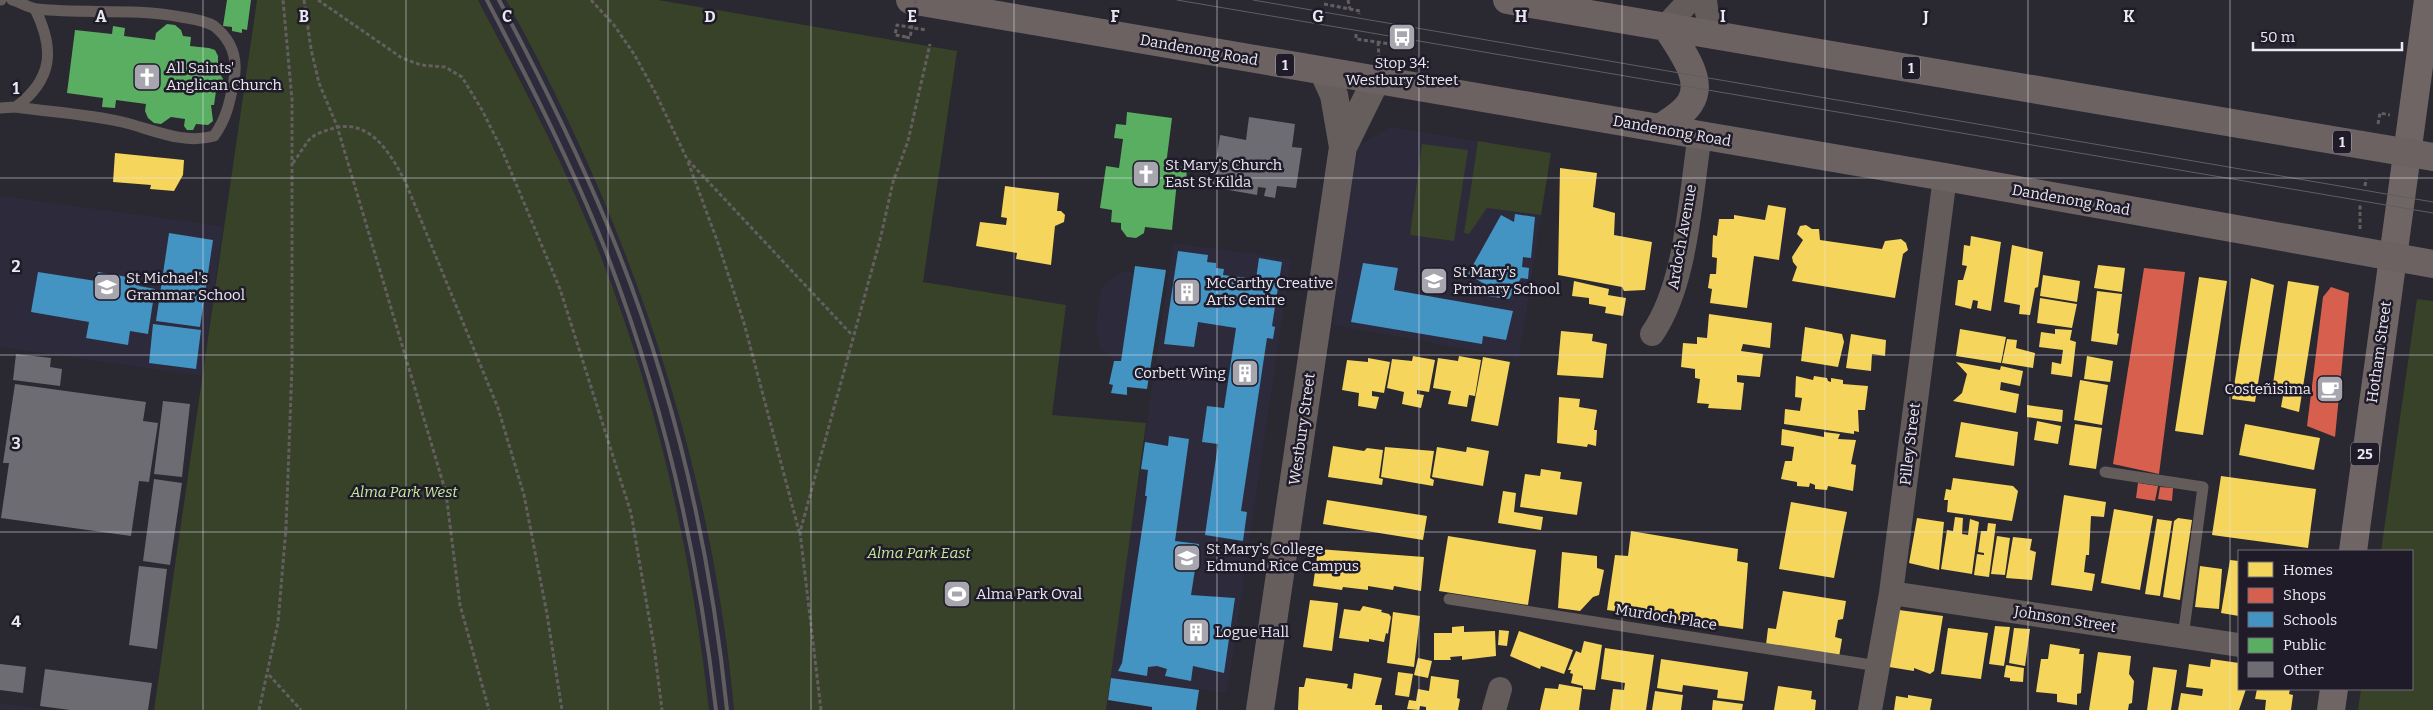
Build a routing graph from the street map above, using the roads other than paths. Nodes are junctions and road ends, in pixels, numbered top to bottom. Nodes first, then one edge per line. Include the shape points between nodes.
1 (12, 0) edge
2 (910, 0) edge
3 (1507, 0) edge
4 (1690, 0) edge
5 (1705, 0) edge
6 (2428, 0) edge
7 (35, 9) junction
8 (1666, 26) junction
9 (1714, 35) junction
10 (1323, 71) junction
11 (1378, 71) junction
12 (16, 107) junction
13 (0, 108) edge
14 (1660, 128) junction
15 (1700, 135) junction
16 (1343, 147) junction
17 (2420, 155) edge
18 (1945, 177) junction
19 (2393, 256) junction
20 (2433, 264) edge
21 (1652, 334) dead end
22 (2105, 472) dead end
23 (2352, 550) edge
24 (1891, 593) junction
25 (1449, 598) dead end
26 (2183, 637) junction
27 (2238, 645) edge
28 (1878, 666) junction
29 (2334, 690) edge
30 (1260, 710) edge
31 (1870, 710) edge
32 (2331, 710) edge

1 - 7 lane
2 - 10 highway, Dandenong Road / 1
3 - 8 highway, 1
4 - 8 street
5 - 9 street
6 - 17 main road, 25
7 - 12 lane via 48,42 47,58 43,78 32,95
7 - 12 lane via 153,12 201,20 213,26 232,48 236,66 228,111 214,136 202,140 121,122
8 - 9 highway, 1
8 - 14 highway via 1691,69 1695,88 1685,109
9 - 17 highway, 1
10 - 11 highway, Dandenong Road / 1
10 - 16 street, Westbury Street via 1334,95
11 - 14 highway, Dandenong Road / 1
11 - 16 street, Westbury Street
12 - 13 lane
14 - 15 highway, Dandenong Road / 1
15 - 18 highway, Dandenong Road / 1
15 - 21 street, Ardoch Avenue via 1676,283 1664,317
16 - 30 street, Westbury Street
17 - 19 main road, Hotham Street / 25
18 - 19 highway, Dandenong Road / 1
18 - 24 street, Pilley Street
19 - 20 highway, Dandenong Road / 1
19 - 23 main road, Hotham Street / 25
22 - 26 lane via 2203,487
24 - 26 street, Johnson Street
24 - 28 street, Pilley Street
25 - 28 lane, Murdoch Place
26 - 27 street, Johnson Street
28 - 31 street, Pilley Street
29 - 32 main road

